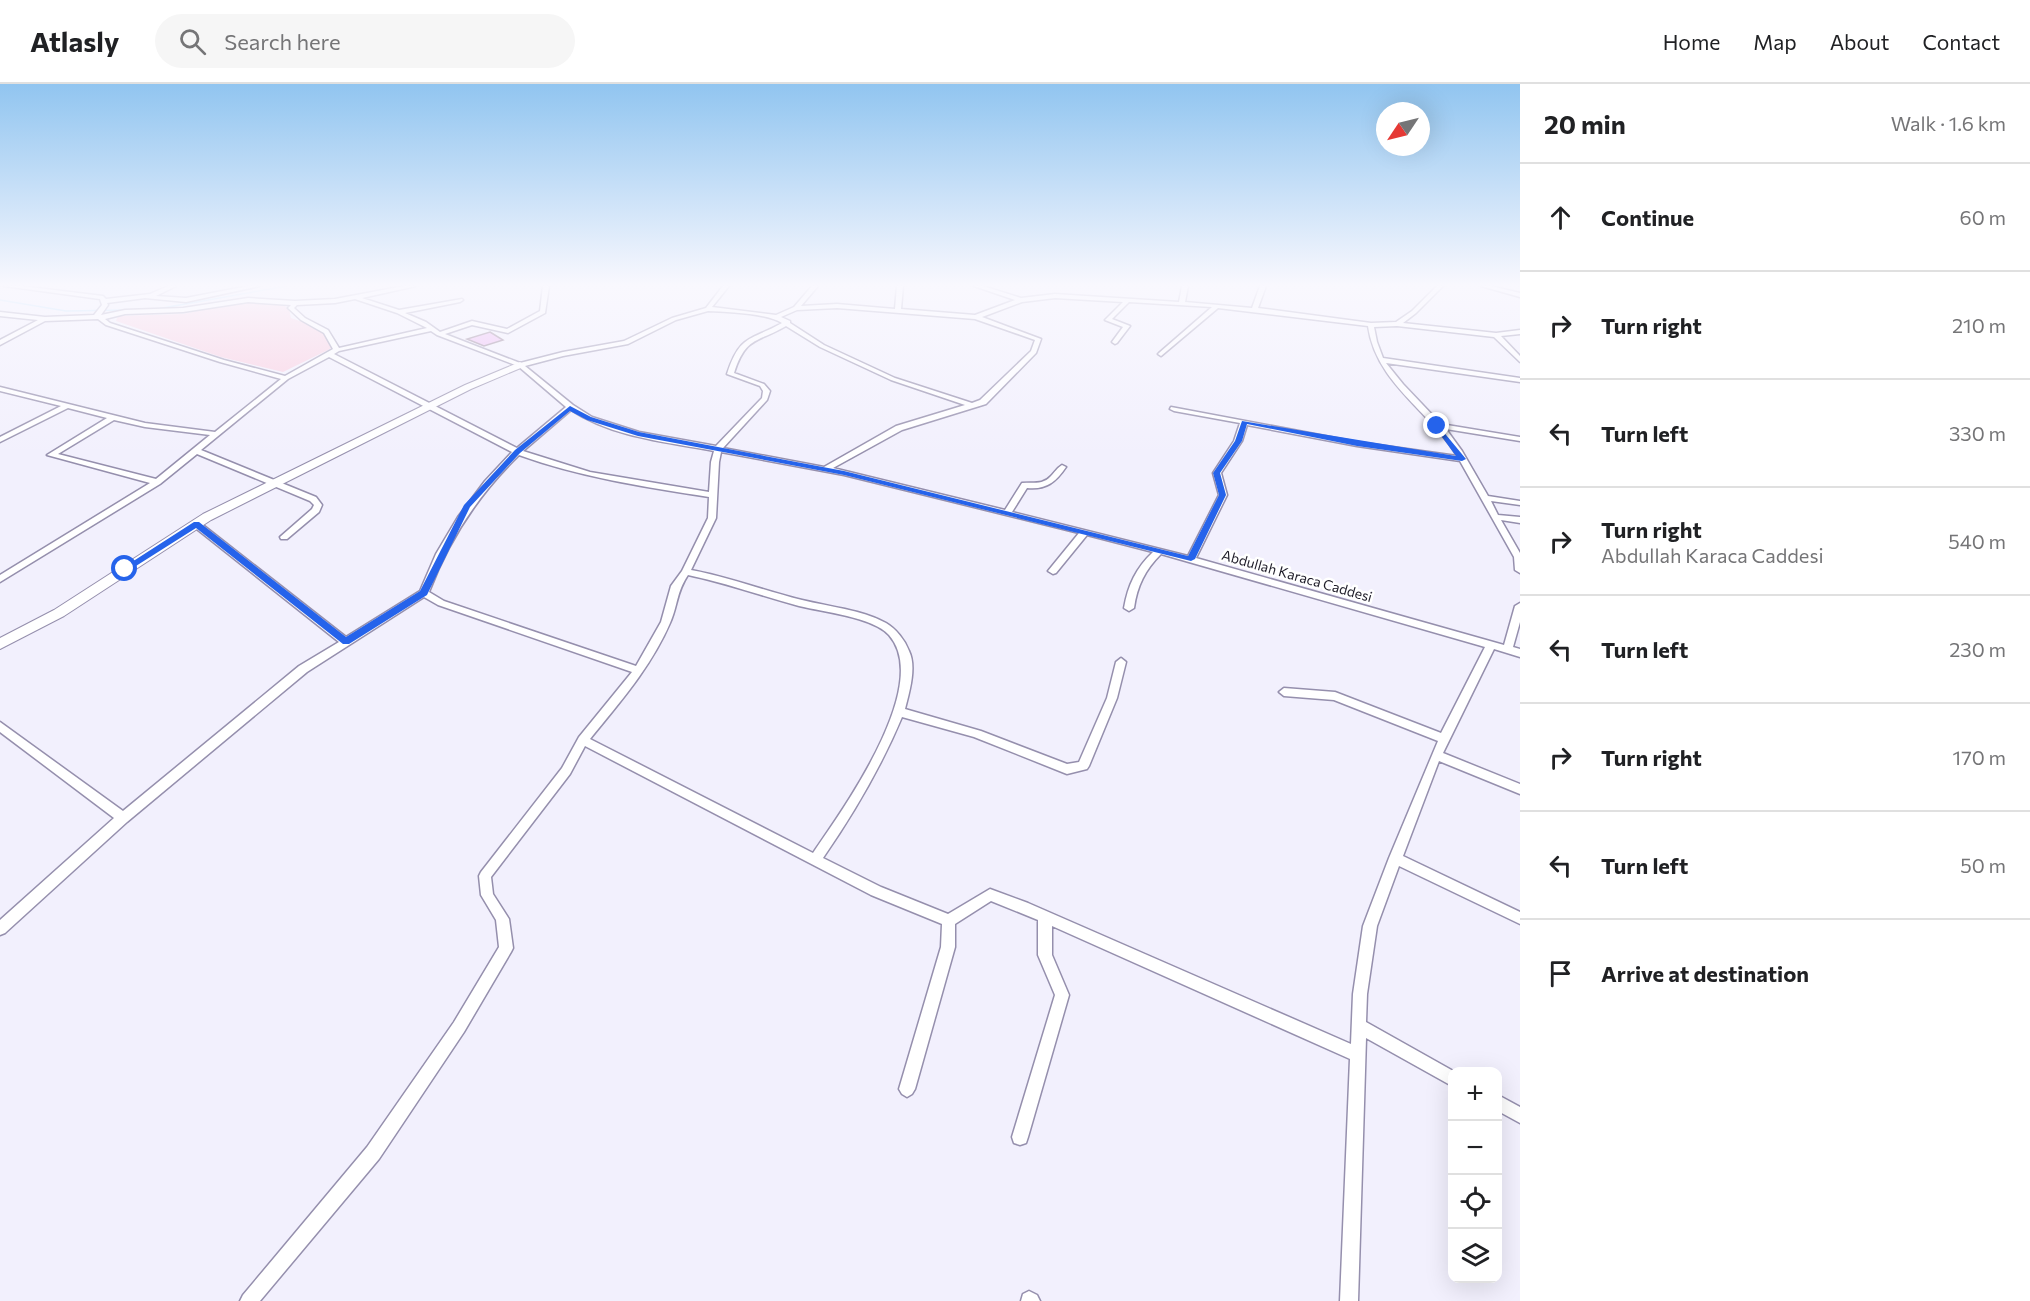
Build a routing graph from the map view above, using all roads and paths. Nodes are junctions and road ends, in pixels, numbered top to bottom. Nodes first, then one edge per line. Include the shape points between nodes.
1 (166, 343) edge
2 (332, 343) edge
3 (372, 343) edge
4 (461, 343) edge
5 (626, 343) edge
6 (745, 343) edge
7 (817, 343) edge
8 (1039, 343) edge
9 (1174, 343) edge
10 (1372, 343) edge
11 (1503, 343) edge
12 (333, 352) junction
13 (1161, 354) dead end
14 (1381, 360) junction
15 (1520, 360) edge
16 (520, 366) junction
17 (286, 378) junction
18 (1520, 380) edge
19 (0, 388) edge
20 (65, 406) junction
21 (429, 406) junction
22 (974, 406) junction
23 (570, 408) junction
24 (1174, 409) dead end
25 (112, 418) junction
26 (1244, 422) junction
27 (1437, 426) junction
28 (216, 434) junction
29 (1520, 439) edge
30 (0, 440) edge
31 (719, 447) junction
32 (196, 451) junction
33 (518, 452) junction
34 (1462, 459) junction
35 (1062, 467) dead end
36 (826, 469) junction
37 (157, 482) junction
38 (270, 484) junction
39 (714, 495) junction
40 (1484, 498) junction
41 (1520, 503) edge
42 (1007, 513) junction
43 (1494, 517) junction
44 (1520, 520) edge
45 (196, 524) junction
46 (1085, 532) junction
47 (284, 537) dead end
48 (1159, 551) junction
49 (1191, 559) junction
50 (1520, 570) edge
51 (1053, 571) dead end
52 (686, 572) junction
53 (0, 579) edge
54 (424, 593) junction
55 (1520, 606) edge
56 (1129, 608) dead end
57 (346, 642) junction
58 (0, 644) edge
59 (1490, 646) junction
60 (1507, 650) junction
61 (1520, 653) edge
62 (1121, 662) dead end
63 (639, 670) junction
64 (1284, 692) dead end
65 (900, 712) junction
66 (0, 726) edge
67 (1446, 739) junction
68 (583, 740) junction
69 (1436, 755) junction
70 (1520, 789) edge
71 (123, 818) junction
72 (1395, 858) junction
73 (815, 860) junction
74 (1045, 918) junction
75 (1520, 918) edge
76 (949, 921) junction
77 (0, 929) edge
78 (1361, 1027) junction
79 (1358, 1055) junction
80 (1448, 1076) edge
81 (907, 1089) dead end
82 (1502, 1106) edge
83 (1520, 1115) edge
84 (1020, 1137) dead end
85 (249, 1301) edge
86 (1349, 1301) edge

1 - 17 street
2 - 12 street
3 - 12 street
4 - 16 street, Abdullah Karaca Caddesi
5 - 16 street
6 - 31 street via 730,374 762,385 767,391 765,399
7 - 22 street via 892,379
8 - 22 street via 983,402
9 - 13 street
10 - 14 street
11 - 15 street
12 - 17 street
12 - 21 street
14 - 18 street
14 - 27 street
16 - 21 street
16 - 23 street, Abdullah Karaca Caddesi
17 - 28 street
19 - 20 street
20 - 25 street
20 - 30 street
21 - 33 street
21 - 38 street
22 - 36 street via 899,428
23 - 31 street, Abdullah Karaca Caddesi via 589,419 638,434
23 - 33 street
24 - 26 street
25 - 28 street
25 - 37 street via 51,455
26 - 34 street
26 - 49 street via 1238,441 1217,473 1222,495
27 - 29 street
27 - 34 street
28 - 32 street
31 - 36 street, Abdullah Karaca Caddesi
31 - 39 street
32 - 37 street
32 - 38 street
33 - 39 street via 589,474
33 - 54 street via 467,506
34 - 40 street
35 - 42 street via 1052,482 1041,487 1025,485
36 - 42 street, Abdullah Karaca Caddesi
37 - 53 street
38 - 45 street
38 - 47 street via 313,499 318,505
39 - 52 street via 712,518
40 - 41 street
40 - 43 street
42 - 46 street, Abdullah Karaca Caddesi
43 - 44 street
43 - 50 street via 1518,557
45 - 57 street
45 - 58 street via 60,613
46 - 48 street, Abdullah Karaca Caddesi
46 - 51 street
48 - 49 street, Abdullah Karaca Caddesi
48 - 56 street via 1144,565 1132,585
49 - 59 street, Abdullah Karaca Caddesi
52 - 63 street via 676,586 666,622
52 - 65 street via 726,579 879,623 899,640 910,667
54 - 57 street
54 - 63 street via 441,603
55 - 60 street
57 - 71 street via 303,669
59 - 60 street, Abdullah Karaca Caddesi
59 - 67 street
60 - 61 street, Abdullah Karaca Caddesi
62 - 65 street via 1112,698 1083,766 1067,769 977,734
63 - 68 street
64 - 67 street via 1335,696
65 - 73 street via 858,796
66 - 71 street
67 - 69 street
68 - 73 street
68 - 85 street via 566,771 485,876 487,895 502,919 506,948 465,1017 373,1153
69 - 70 street
69 - 72 street
71 - 77 street
72 - 75 street
72 - 78 street via 1370,926 1360,994
73 - 76 street
74 - 76 street via 990,895
74 - 79 street
74 - 84 street via 1045,955 1062,995
76 - 81 street via 948,947
78 - 79 street
78 - 80 street
79 - 86 street
82 - 83 street

